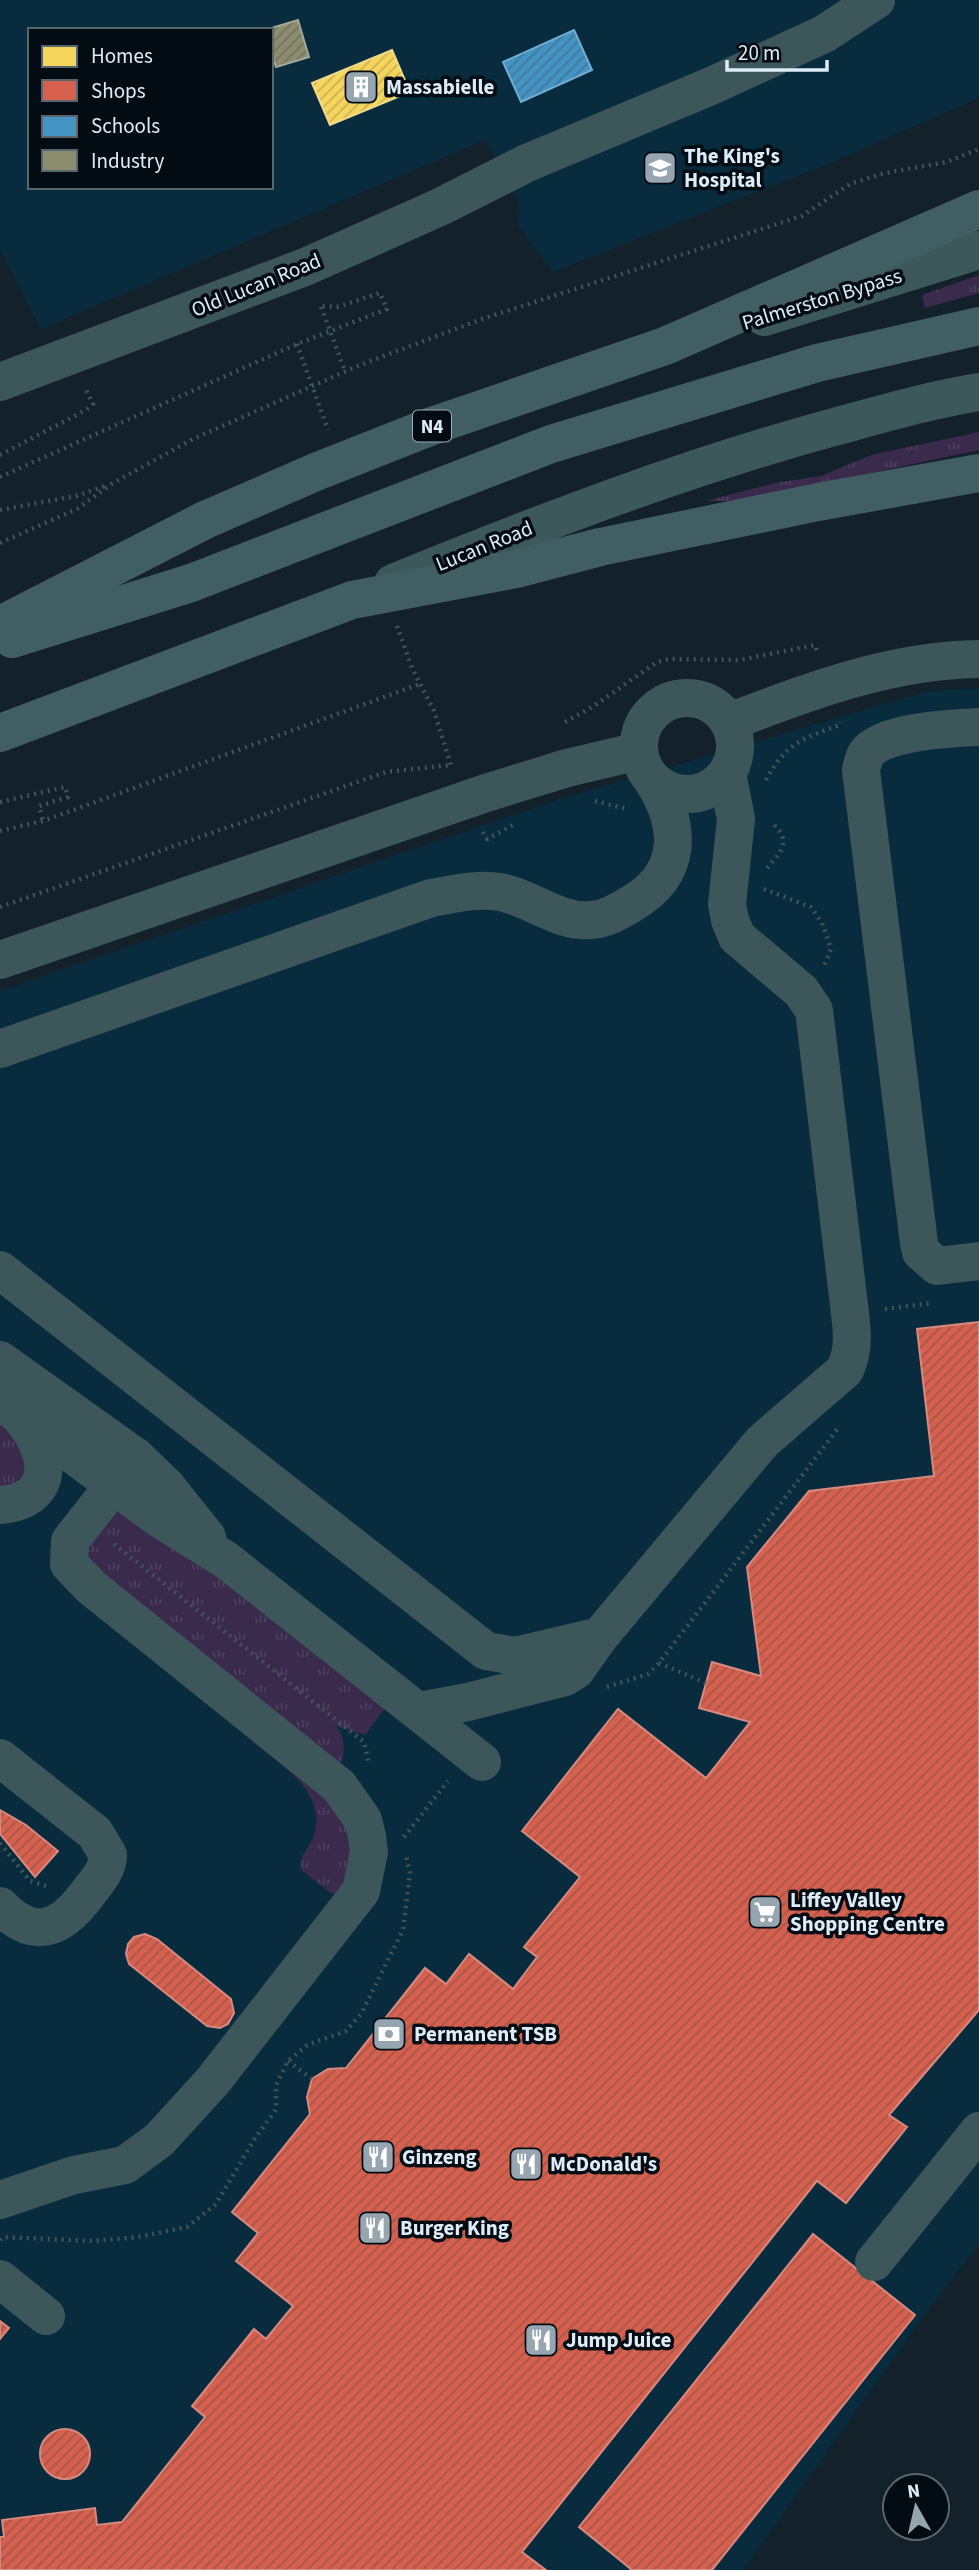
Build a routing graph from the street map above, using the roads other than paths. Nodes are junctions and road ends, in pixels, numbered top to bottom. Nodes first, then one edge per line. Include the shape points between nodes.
1 (876, 0) edge
2 (979, 209) edge
3 (979, 250) edge
4 (979, 326) edge
5 (665, 346) junction
6 (0, 382) edge
7 (979, 392) edge
8 (979, 473) edge
9 (352, 600) junction
10 (0, 625) edge
11 (0, 643) edge
12 (979, 659) edge
13 (729, 722) junction
14 (979, 727) edge
15 (0, 733) edge
16 (646, 766) junction
17 (727, 774) junction
18 (0, 960) edge
19 (0, 1049) edge
20 (979, 1261) edge
21 (0, 1270) edge
22 (0, 1360) edge
23 (9, 1408) edge
24 (126, 1470) junction
25 (0, 1505) edge
26 (600, 1636) junction
27 (419, 1711) junction
28 (0, 1758) edge
29 (476, 1758) road end
30 (0, 1906) edge
31 (979, 2131) edge
32 (0, 2200) edge
33 (874, 2262) dead end
34 (0, 2279) edge
35 (46, 2316) dead end

1 - 6 street, Old Lucan Road via 824,34 305,267
2 - 5 highway
3 - 5 main road, Palmerston Bypass
4 - 11 highway via 817,363 551,444 191,583
5 - 10 highway, N4 via 432,426 318,471 205,520
7 - 9 main road, Lucan Road via 733,456 540,523
8 - 9 highway via 818,502
9 - 15 highway, Lucan Road
12 - 13 street via 914,664 850,680
13 - 16 street via 704,701 672,700 646,720 640,735
13 - 17 street via 735,748
14 - 20 street via 877,744 866,753 861,770 921,1252 937,1266
16 - 17 street via 678,794 705,791
16 - 18 street via 567,768
16 - 19 street via 668,805 674,839 671,860 652,888 606,918 564,918 501,892 476,890 430,898
17 - 26 street via 736,819 727,904 730,920 737,937 801,991 814,1010 853,1341 851,1357 845,1370 762,1442
21 - 26 street via 486,1651 515,1656
22 - 24 street
23 - 24 street
23 - 25 street via 40,1444 43,1475 23,1501
24 - 27 street via 157,1517 226,1560
24 - 32 street via 70,1541 69,1564 78,1576 339,1786 363,1820 369,1852 361,1891 212,2082 159,2140 125,2165 74,2175
26 - 27 street via 576,1670 565,1676
27 - 29 street
28 - 30 street via 95,1833 108,1855 104,1873 63,1921 33,1928 17,1923
31 - 33 street
34 - 35 street

